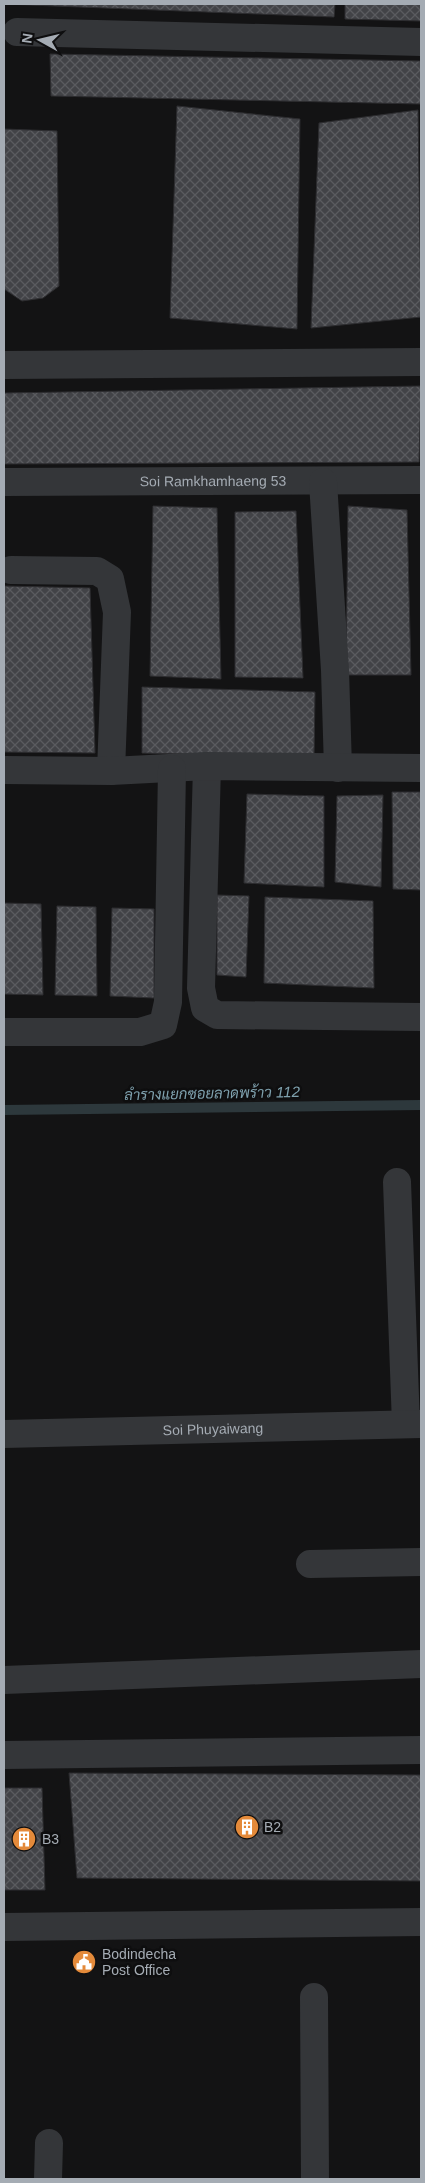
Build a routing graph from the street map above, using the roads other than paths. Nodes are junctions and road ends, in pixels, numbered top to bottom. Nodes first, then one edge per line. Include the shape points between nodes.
1 (17, 32) dead end
2 (421, 42) edge
3 (421, 362) edge
4 (4, 365) edge
5 (421, 480) edge
6 (4, 482) edge
7 (323, 482) junction
8 (11, 570) dead end
9 (207, 766) junction
10 (338, 768) junction
11 (421, 768) edge
12 (172, 769) junction
13 (4, 770) edge
14 (111, 771) junction
15 (421, 1017) edge
16 (4, 1032) edge
17 (397, 1182) dead end
18 (414, 1424) edge
19 (4, 1434) edge
20 (421, 1562) edge
21 (310, 1564) dead end
22 (421, 1664) edge
23 (4, 1680) edge
24 (421, 1750) edge
25 (4, 1755) edge
26 (421, 1922) edge
27 (4, 1927) edge
28 (314, 1997) dead end
29 (49, 2143) dead end
30 (48, 2179) edge
31 (315, 2179) edge

1 - 2 street
3 - 4 street
5 - 7 street, Soi Ramkhamhaeng 53
6 - 7 street, Soi Ramkhamhaeng 53
7 - 10 street
8 - 14 street via 97,571 110,580 117,612
9 - 10 street
9 - 12 street
9 - 15 street via 201,988 205,1008 217,1015
10 - 11 street
12 - 14 street
12 - 16 street via 168,1002 163,1025 140,1032
13 - 14 street
17 - 18 street
18 - 19 street, Soi Phuyaiwang
20 - 21 street
22 - 23 street
24 - 25 street
26 - 27 street
28 - 31 street
29 - 30 street

